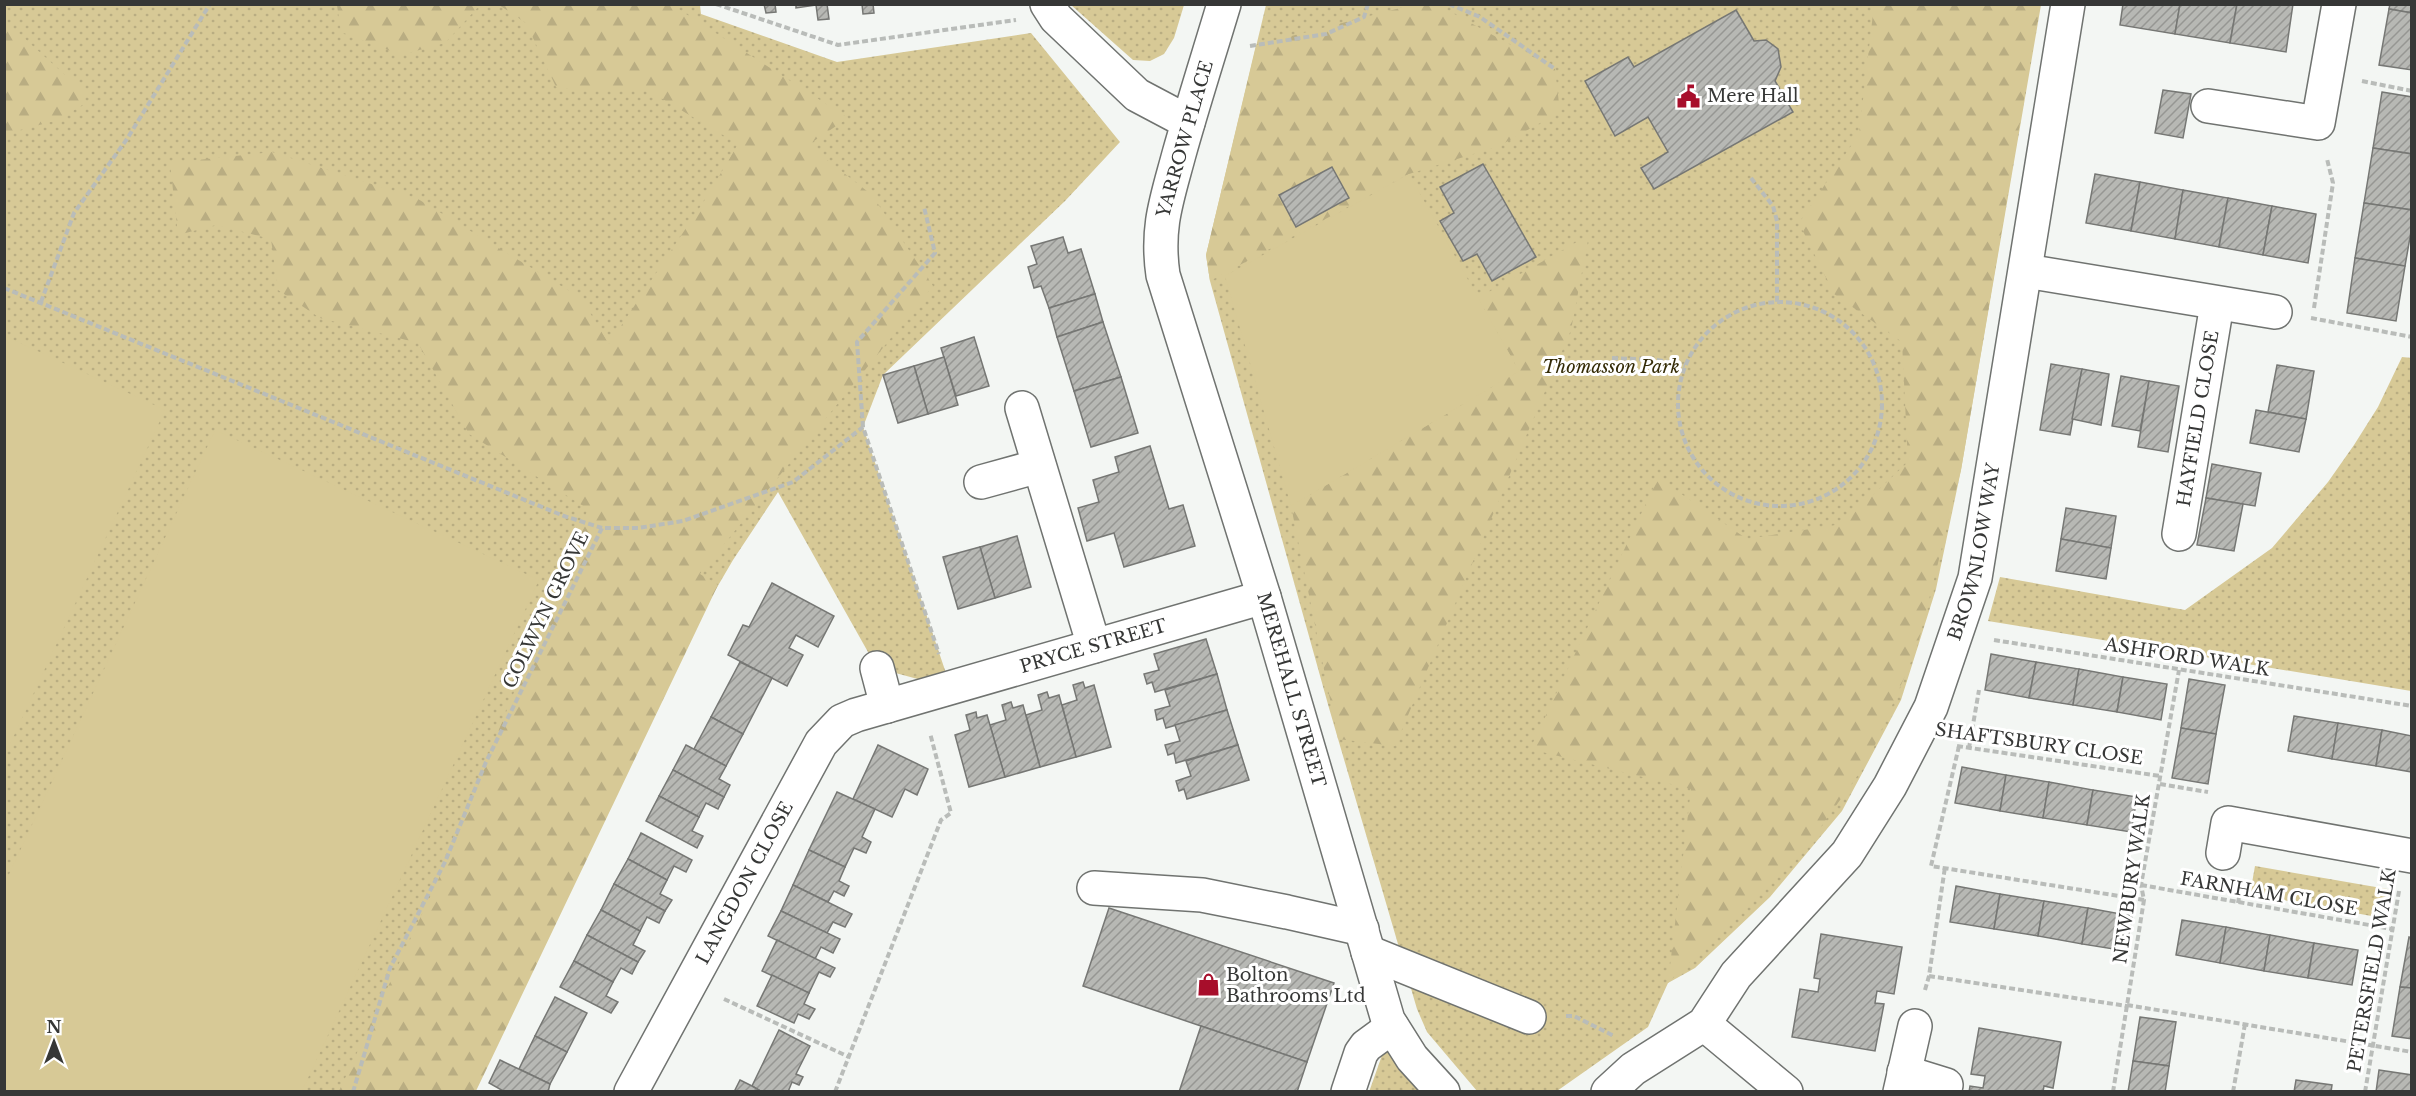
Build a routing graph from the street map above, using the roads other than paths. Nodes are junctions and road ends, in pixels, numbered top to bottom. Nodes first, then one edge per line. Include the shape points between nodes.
1 (1224, 4) edge
2 (2068, 4) edge
3 (2339, 4) edge
4 (1035, 10) edge
5 (2208, 106) dead end
6 (1188, 122) junction
7 (2026, 271) junction
8 (1163, 275) joint
9 (2217, 304) junction
10 (2275, 312) road end
11 (1022, 408) dead end
12 (1039, 466) junction
13 (981, 482) dead end
14 (2179, 534) dead end
15 (1264, 597) junction
16 (1094, 646) junction
17 (878, 668) dead end
18 (936, 693) joint
19 (887, 706) junction
20 (2223, 853) dead end
21 (2408, 856) edge
22 (1094, 888) dead end
23 (1365, 941) junction
24 (1529, 1017) road end
25 (1704, 1024) junction
26 (1915, 1026) road end
27 (1392, 1027) junction
28 (1902, 1082) edge
29 (1946, 1085) dead end
30 (631, 1092) edge
31 (1348, 1092) edge
32 (1443, 1092) edge
33 (1608, 1092) edge
34 (1786, 1092) edge

1 - 6 street, YARROW PLACE
2 - 7 street, BROWNLOW WAY
3 - 5 street via 2318,123
4 - 6 street via 1056,18 1137,95
6 - 8 street, YARROW PLACE via 1161,223
7 - 9 street
7 - 25 street, BROWNLOW WAY via 1975,578 1931,707 1890,786 1847,854 1736,975
8 - 15 street, MEREHALL STREET
9 - 10 street
9 - 14 street, HAYFIELD CLOSE
11 - 12 street
12 - 13 street
12 - 16 street
15 - 16 street, PRYCE STREET
15 - 23 street, MEREHALL STREET
16 - 18 street, PRYCE STREET
17 - 19 street
18 - 19 street, LANGDON CLOSE
19 - 30 street, LANGDON CLOSE via 842,721 821,743
20 - 21 street via 2228,823
22 - 23 street via 1202,895 1287,912
23 - 24 street
23 - 27 street, MEREHALL STREET
25 - 33 street via 1633,1069
25 - 34 street
26 - 28 street
27 - 31 street via 1361,1053
27 - 32 street, MEREHALL STREET via 1412,1058
28 - 29 street

